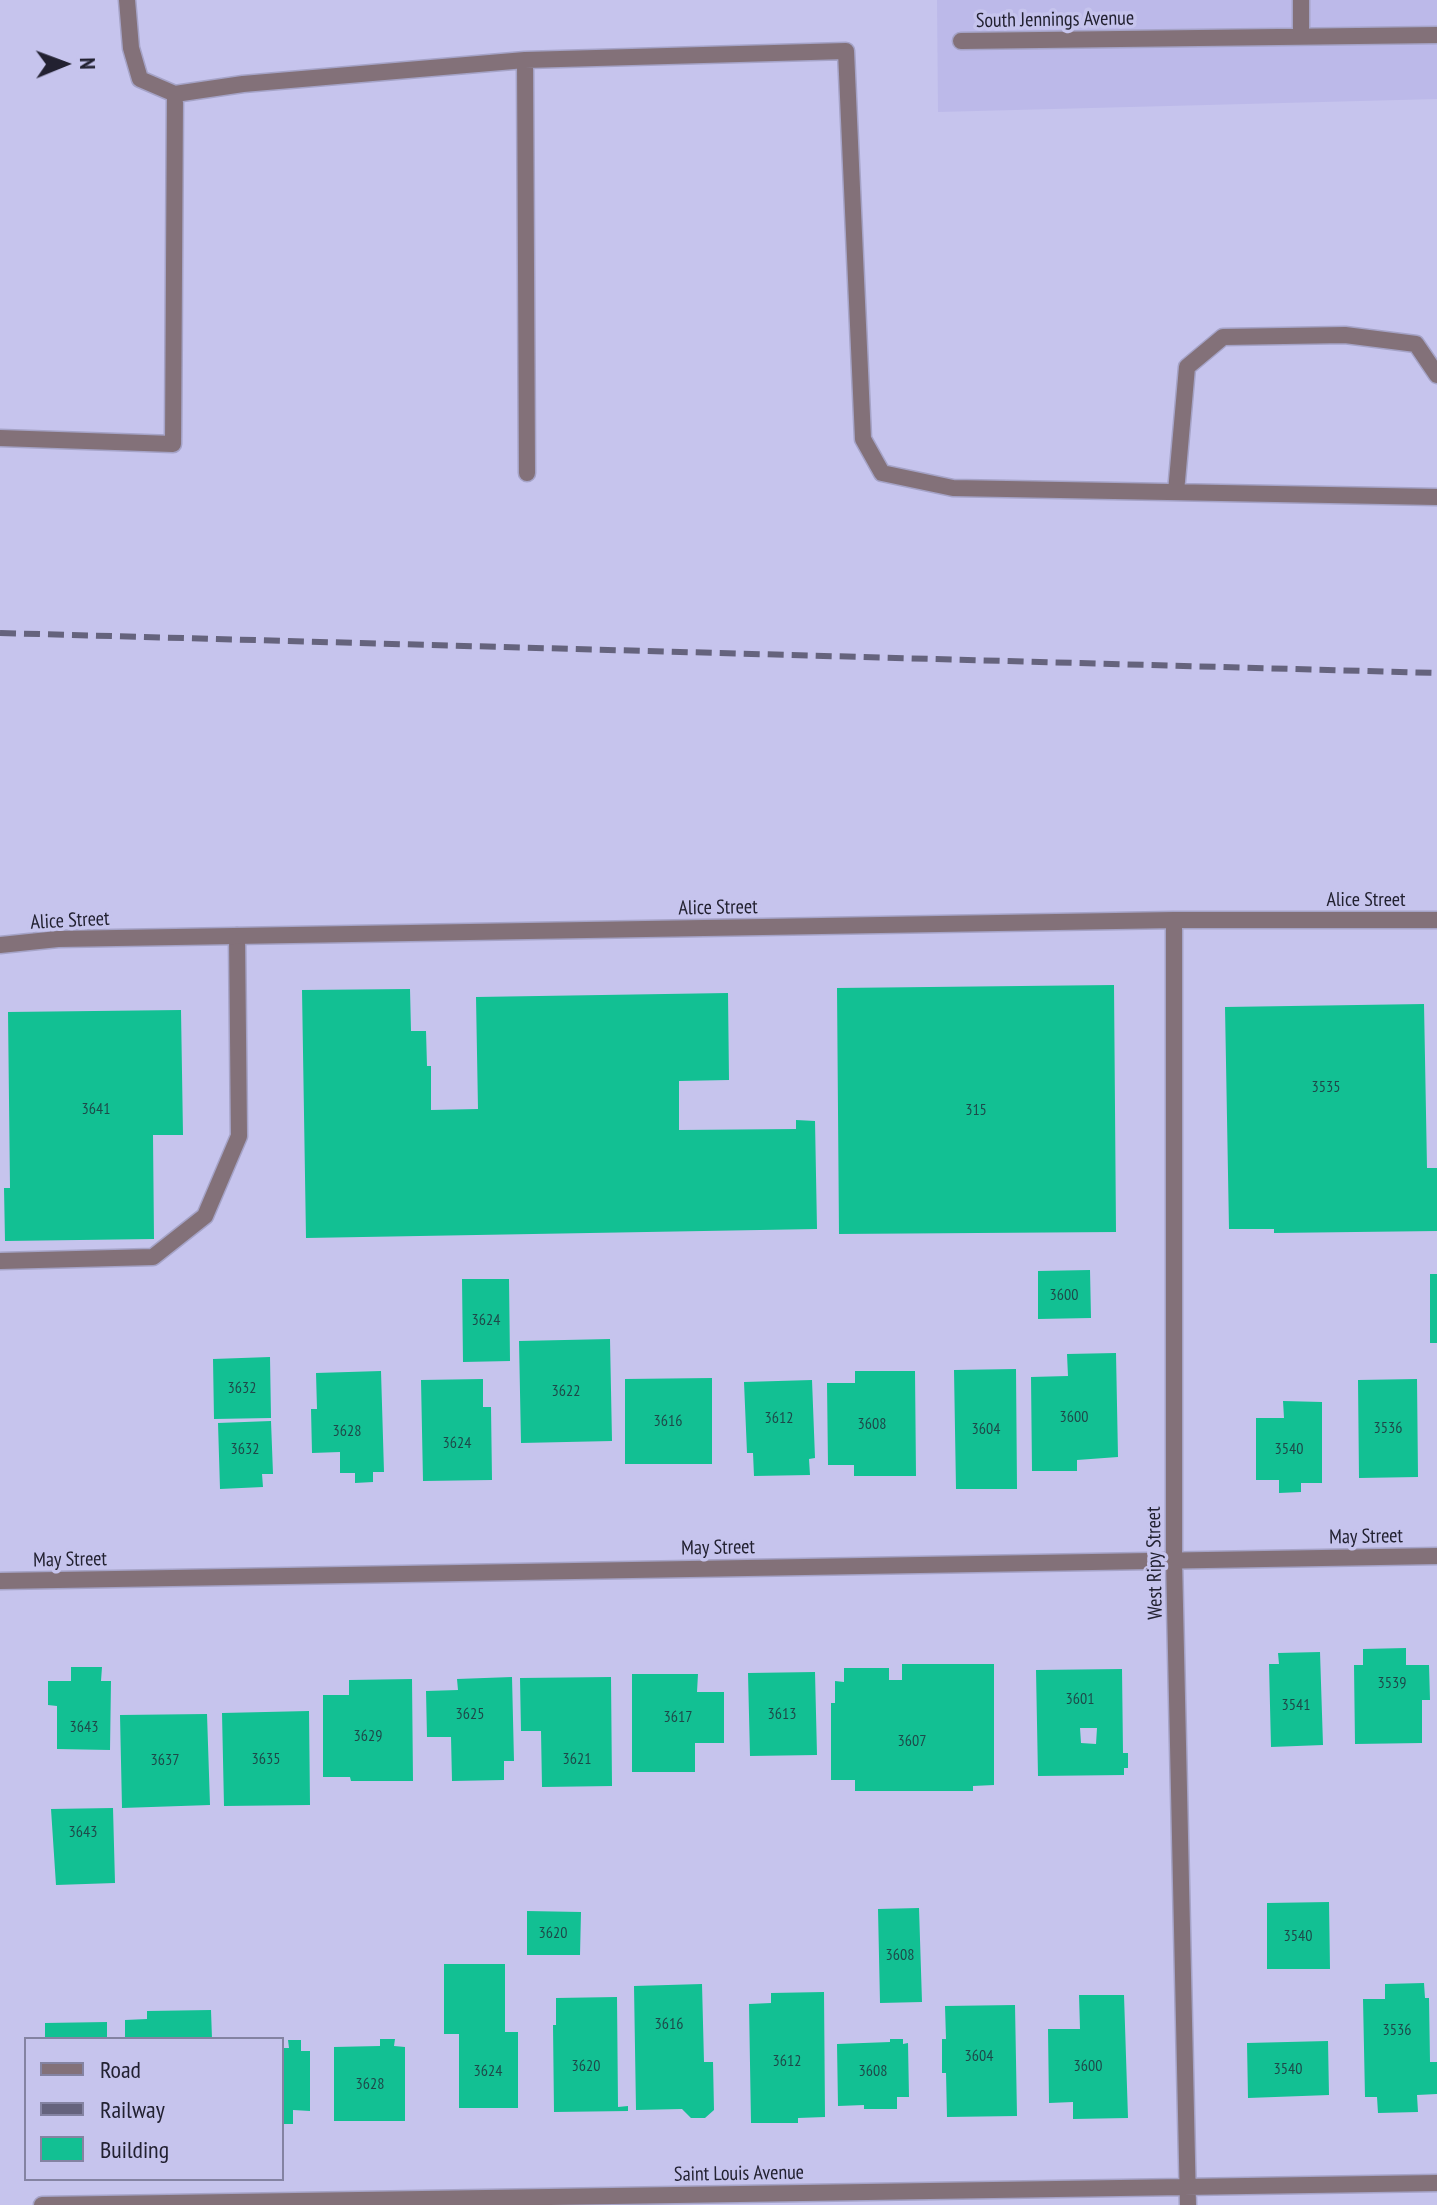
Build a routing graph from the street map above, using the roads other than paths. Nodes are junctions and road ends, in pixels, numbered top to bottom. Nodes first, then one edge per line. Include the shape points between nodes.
1 (127, 0) edge
2 (1301, 0) edge
3 (1301, 35) junction
4 (1437, 35) edge
5 (961, 41) dead end
6 (525, 60) junction
7 (175, 94) junction
8 (1437, 375) edge
9 (0, 438) edge
10 (527, 473) dead end
11 (1176, 492) junction
12 (1437, 497) edge
13 (1174, 920) junction
14 (1437, 920) edge
15 (237, 936) junction
16 (0, 945) edge
17 (0, 1261) edge
18 (1437, 1556) edge
19 (1174, 1560) junction
20 (0, 1581) edge
21 (1437, 2183) edge
22 (1187, 2187) junction
23 (42, 2205) edge
24 (1188, 2205) edge

1 - 7 street via 140,79
2 - 3 street
3 - 4 street, South Jennings Avenue
3 - 5 street, South Jennings Avenue
6 - 7 street
6 - 10 street
6 - 11 street via 846,51 859,394 863,439 882,473 953,488
7 - 9 street via 173,444
8 - 11 street via 1416,344 1345,335 1223,337 1187,367
11 - 12 street
13 - 14 street, Alice Street
13 - 15 street, Alice Street
13 - 19 street, West Ripy Street
15 - 16 street, Alice Street
15 - 17 street via 239,1136 205,1216 153,1257
18 - 19 street, May Street
19 - 20 street, May Street
19 - 22 street, West Ripy Street
21 - 22 street, Saint Louis Avenue
22 - 23 street, Saint Louis Avenue
22 - 24 street, West Ripy Street

